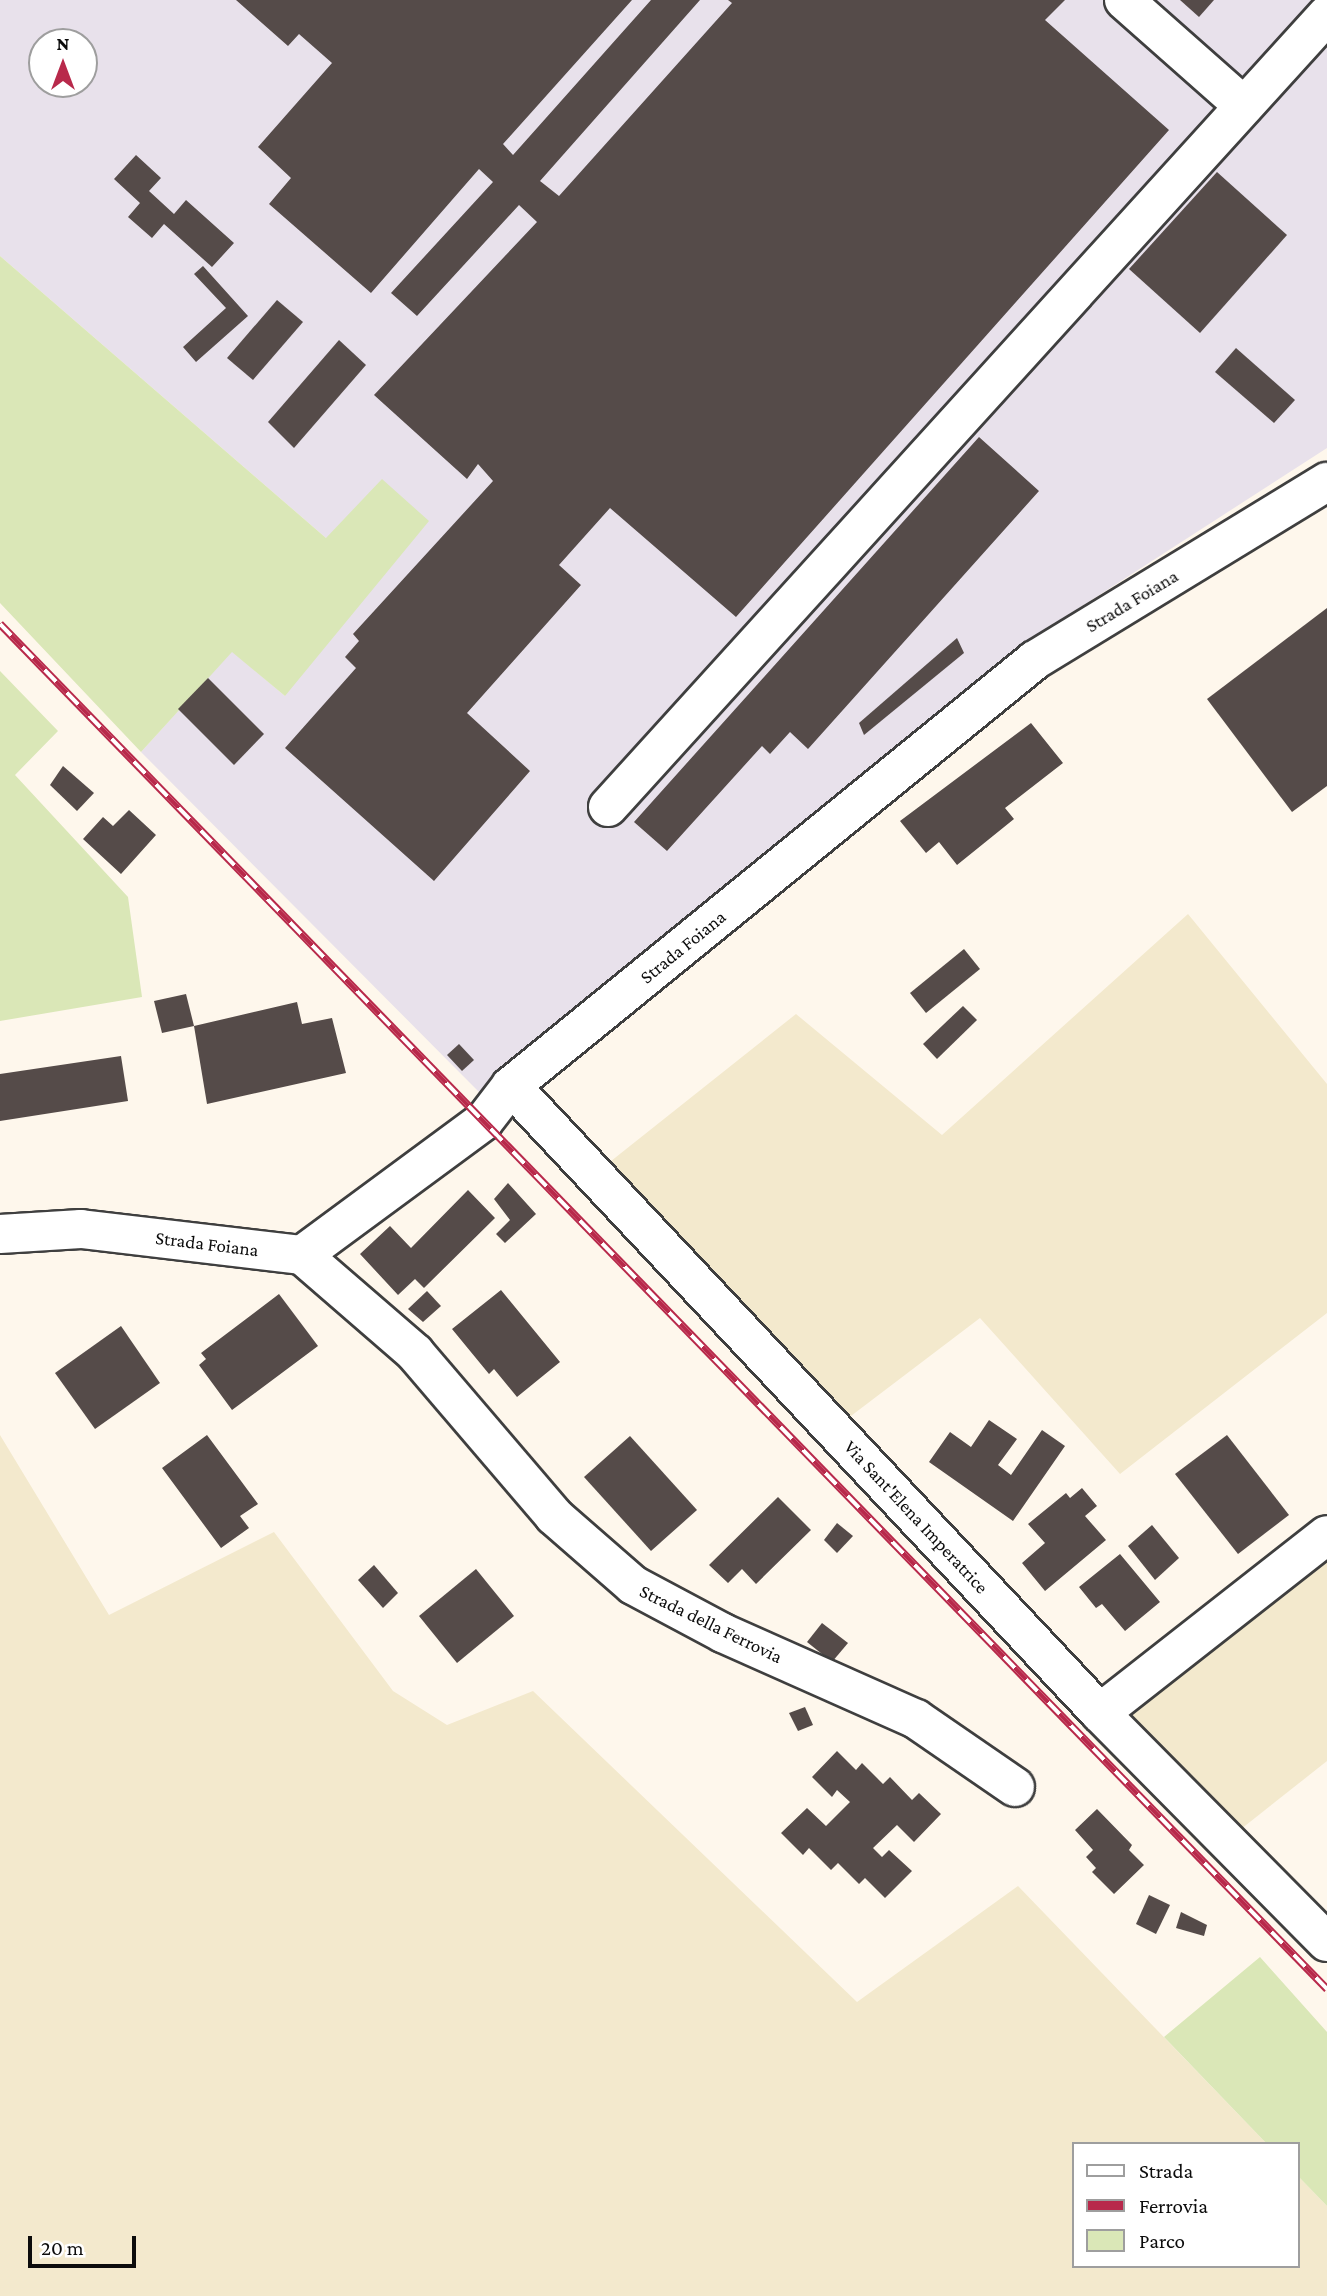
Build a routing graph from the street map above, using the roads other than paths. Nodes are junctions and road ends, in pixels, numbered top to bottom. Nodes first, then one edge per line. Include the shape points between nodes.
1 (1125, 0) edge
2 (1327, 15) edge
3 (1244, 106) junction
4 (1327, 482) edge
5 (608, 807) dead end
6 (512, 1086) junction
7 (0, 1234) edge
8 (302, 1255) junction
9 (1327, 1535) edge
10 (1100, 1713) junction
11 (1015, 1787) dead end
12 (1327, 1942) edge

1 - 3 street
2 - 3 street
3 - 5 street
4 - 6 street, Strada Foiana via 1035,660
6 - 8 street, Strada Foiana via 484,1121
6 - 10 street, Via Sant'Elena Imperatrice
7 - 8 street, Strada Foiana via 81,1229
8 - 11 street, Strada della Ferrovia via 415,1353 554,1516 632,1585 723,1633 916,1718
9 - 10 street
10 - 12 street, Via Sant'Elena Imperatrice

